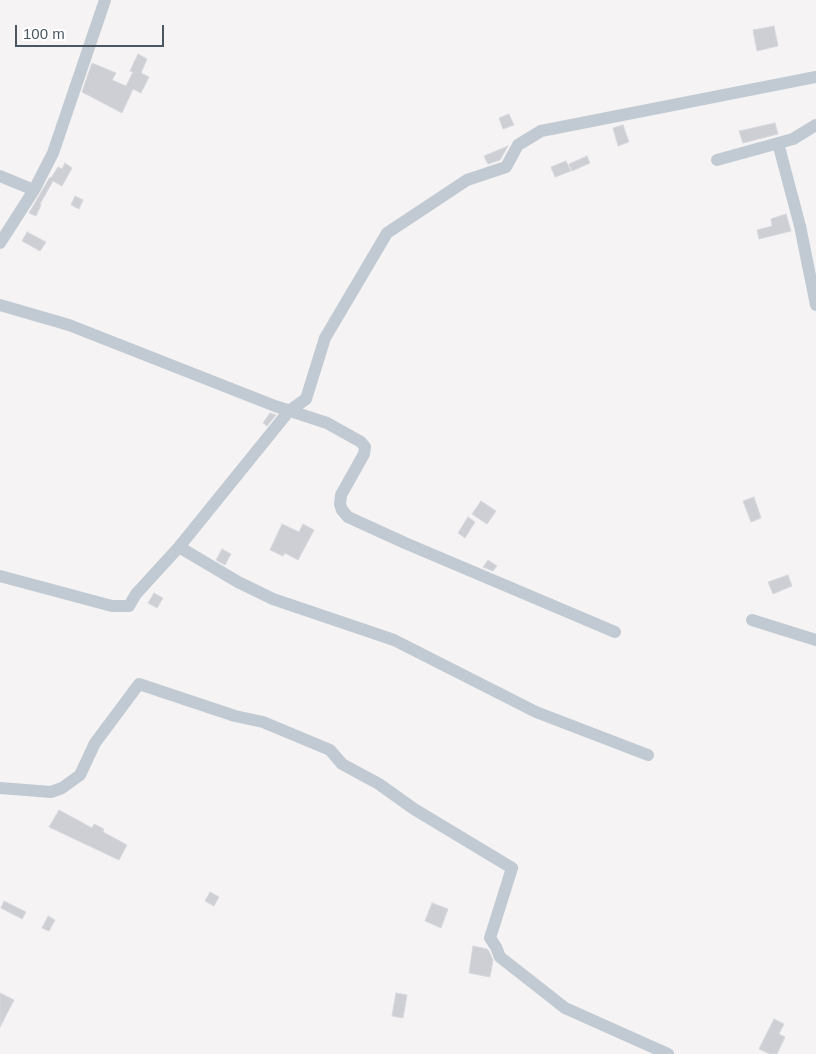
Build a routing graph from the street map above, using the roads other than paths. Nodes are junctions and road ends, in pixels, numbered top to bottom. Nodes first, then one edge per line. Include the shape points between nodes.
1 (105, 0) edge
2 (816, 77) edge
3 (816, 125) edge
4 (778, 143) junction
5 (717, 160) dead end
6 (0, 176) edge
7 (34, 190) junction
8 (0, 243) edge
9 (0, 305) edge
10 (816, 305) edge
11 (289, 411) junction
12 (179, 547) junction
13 (0, 576) edge
14 (752, 620) dead end
15 (615, 632) dead end
16 (816, 640) edge
17 (648, 755) dead end
18 (0, 788) edge
19 (668, 1054) edge

1 - 7 street via 53,153
2 - 11 street via 541,131 518,145 506,167 467,180 387,233 325,338 306,399
3 - 4 street via 793,139
4 - 5 street
4 - 10 street
6 - 7 street
7 - 8 street
9 - 11 street via 69,325
11 - 12 street
11 - 15 street via 327,423 365,447 341,495 340,504 348,517
12 - 13 street via 129,606 112,606
12 - 17 street via 274,599 394,640 536,712
14 - 16 street
18 - 19 street via 51,792 80,775 95,743 139,684 263,722 330,750 342,764 512,868 490,938 500,957 565,1008

